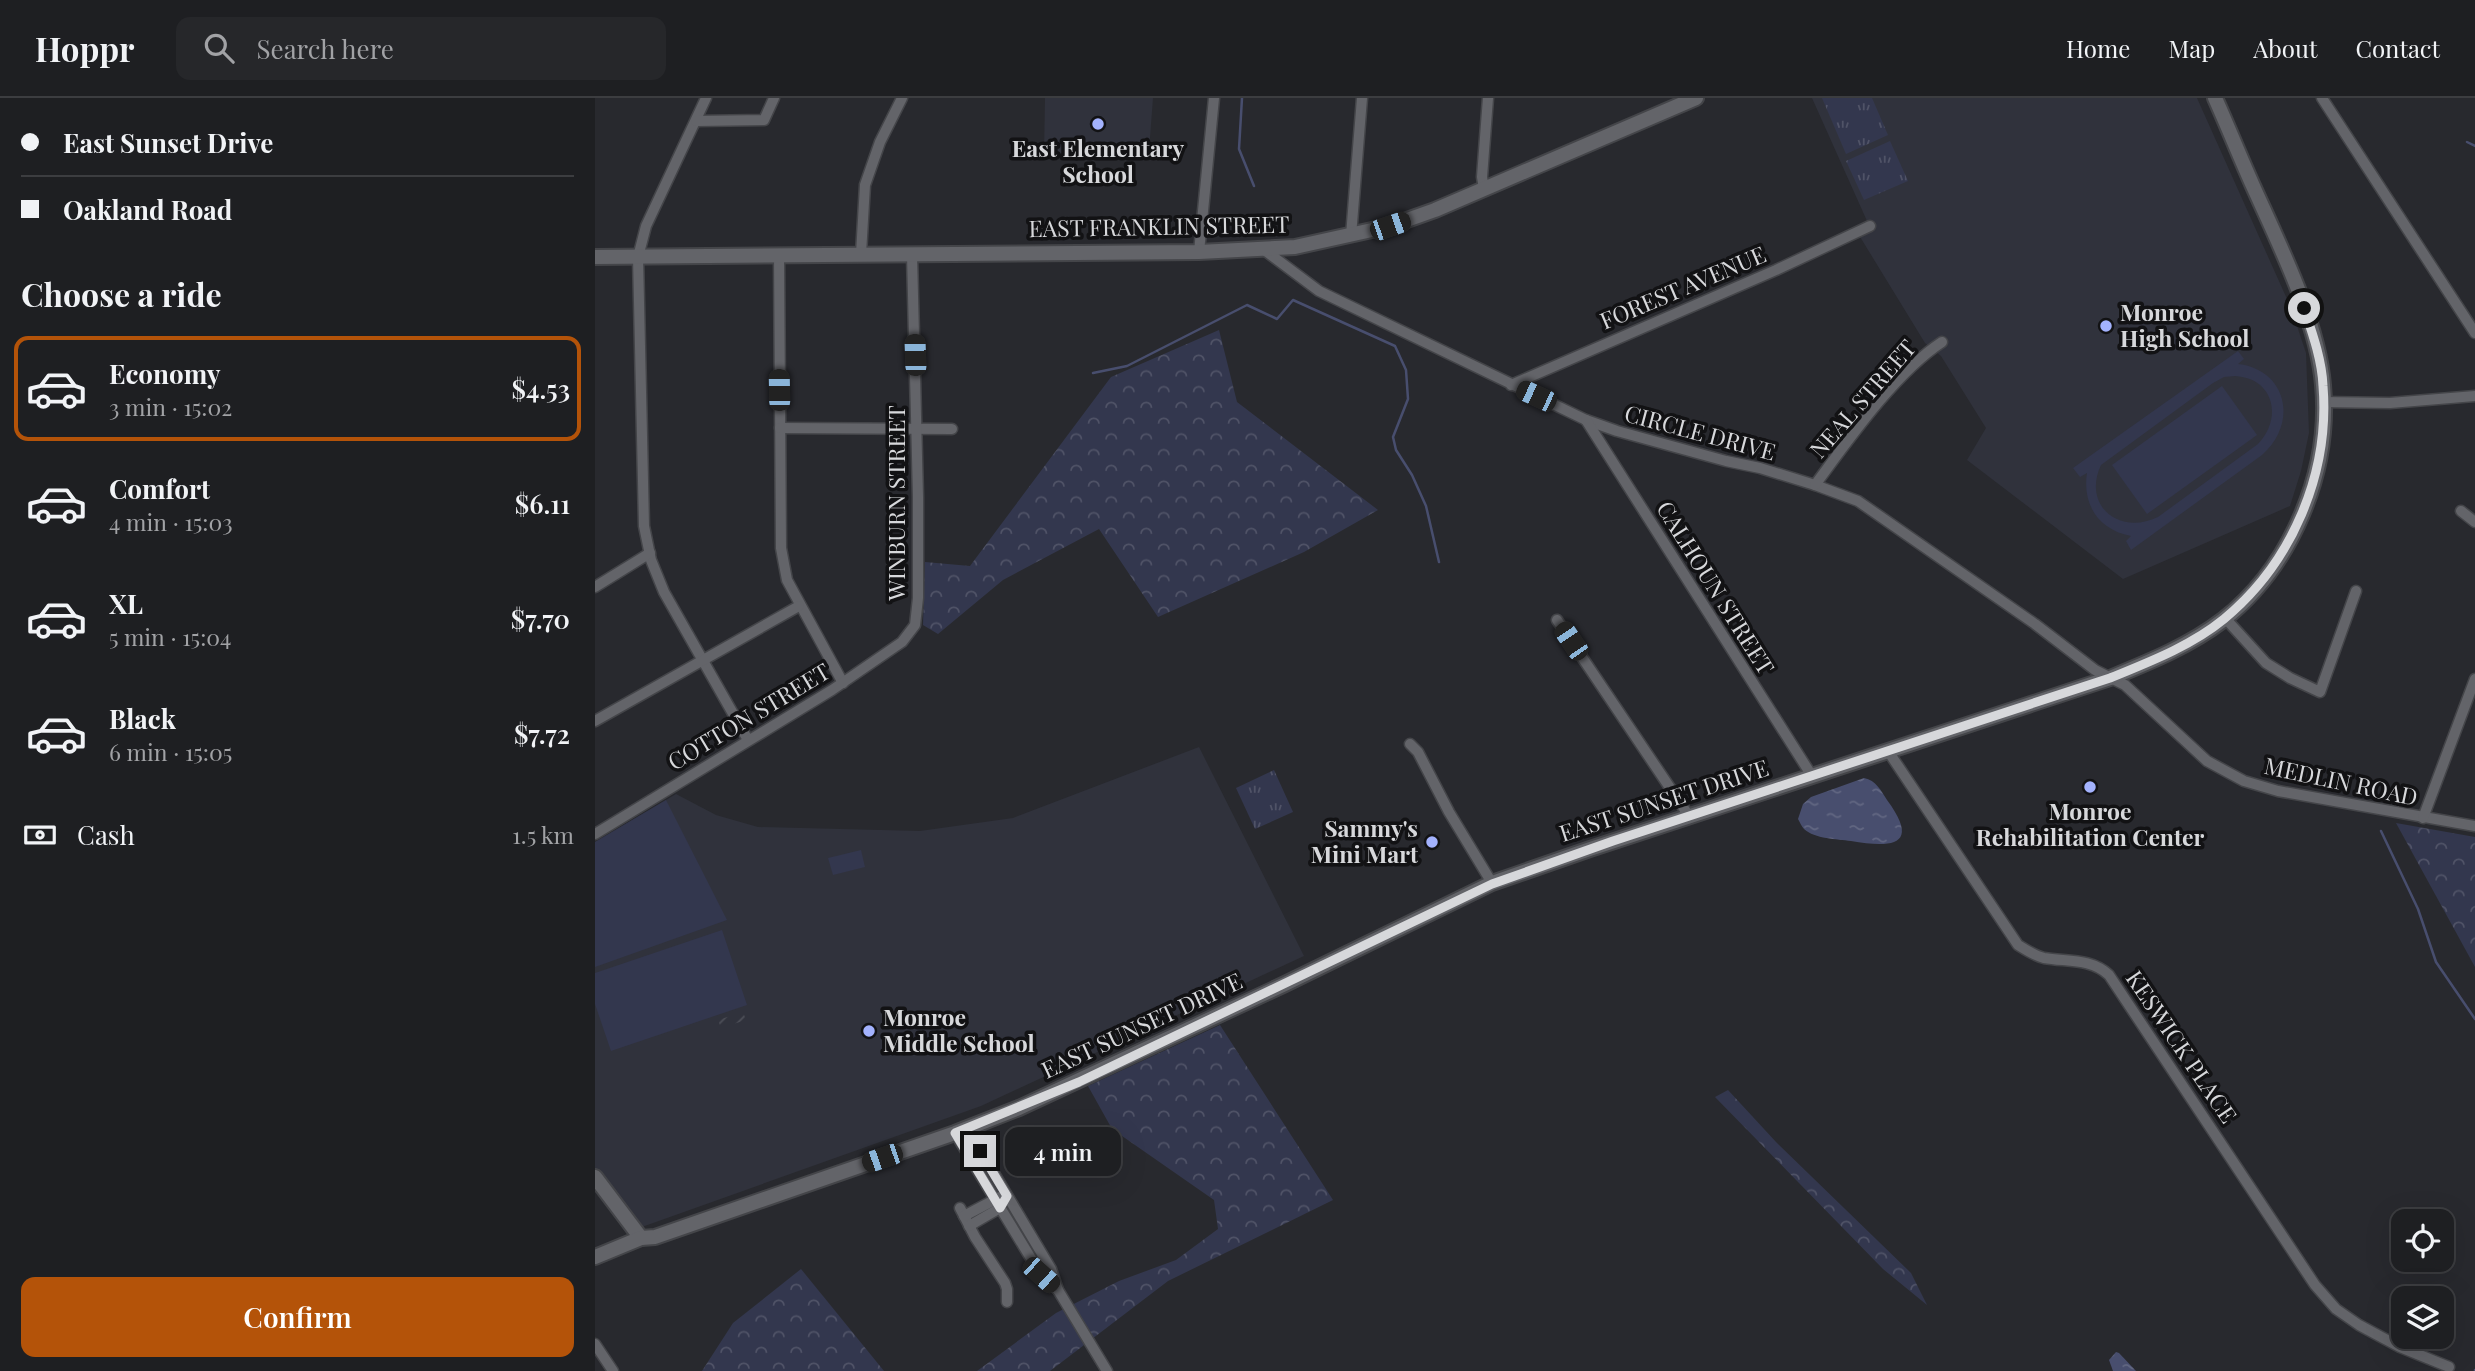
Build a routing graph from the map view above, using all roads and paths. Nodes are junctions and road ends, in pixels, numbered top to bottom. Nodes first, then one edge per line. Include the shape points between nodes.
1 (706, 98) edge
2 (774, 98) edge
3 (902, 98) edge
4 (1214, 98) edge
5 (1362, 98) edge
6 (1488, 98) edge
7 (1696, 98) edge
8 (2215, 98) edge
9 (2322, 98) edge
10 (696, 121) junction
11 (1484, 189) junction
12 (1870, 226) dead end
13 (1351, 236) junction
14 (1263, 249) junction
15 (1199, 252) junction
16 (861, 254) junction
17 (912, 254) junction
18 (779, 255) junction
19 (595, 257) edge
20 (638, 257) junction
21 (2475, 333) edge
22 (1943, 342) dead end
23 (1511, 385) junction
24 (2475, 396) edge
25 (2323, 402) junction
26 (1586, 420) junction
27 (780, 428) junction
28 (916, 428) junction
29 (953, 429) dead end
30 (1815, 485) junction
31 (2461, 511) dead end
32 (2475, 522) edge
33 (650, 553) junction
34 (595, 587) edge
35 (2356, 592) dead end
36 (799, 606) junction
37 (2225, 618) junction
38 (1557, 620) dead end
39 (915, 625) joint
40 (703, 660) junction
41 (2110, 678) junction
42 (2475, 679) edge
43 (843, 683) junction
44 (595, 721) edge
45 (748, 740) junction
46 (1410, 744) dead end
47 (1888, 751) junction
48 (1812, 776) junction
49 (1689, 816) junction
50 (2423, 818) junction
51 (2475, 826) edge
52 (595, 834) edge
53 (1492, 884) junction
54 (961, 1130) junction
55 (595, 1177) edge
56 (1007, 1196) junction
57 (997, 1203) junction
58 (641, 1238) junction
59 (595, 1257) edge
60 (1058, 1290) junction
61 (1007, 1302) dead end
62 (595, 1344) edge
63 (2449, 1367) dead end
64 (613, 1371) edge
65 (1107, 1371) edge

1 - 10 street
2 - 10 street via 764,120
3 - 16 street via 865,185
4 - 15 street
5 - 13 street
6 - 11 street
7 - 11 street, EAST FRANKLIN STREET
8 - 25 street, EAST SUNSET DRIVE via 2310,324
9 - 21 street
10 - 20 street via 646,226
11 - 13 street, EAST FRANKLIN STREET via 1390,226
12 - 23 street, FOREST AVENUE
13 - 14 street, EAST FRANKLIN STREET
14 - 15 street, EAST FRANKLIN STREET
14 - 23 street, CIRCLE DRIVE via 1319,291
15 - 17 street, EAST FRANKLIN STREET
16 - 17 street, EAST FRANKLIN STREET
16 - 18 street, EAST FRANKLIN STREET
17 - 28 street, WINBURN STREET
18 - 20 street, EAST FRANKLIN STREET
18 - 27 street
19 - 20 street, EAST FRANKLIN STREET
20 - 33 street via 644,526
22 - 30 street, NEAL STREET via 1908,370
23 - 26 street, CIRCLE DRIVE
24 - 25 street via 2390,403
25 - 37 street, EAST SUNSET DRIVE via 2318,464 2296,527 2267,574
26 - 30 street, CIRCLE DRIVE
26 - 48 street, CALHOUN STREET
27 - 28 street
27 - 36 street via 781,548 787,580
28 - 29 street
28 - 39 street, WINBURN STREET
30 - 41 street, CIRCLE DRIVE via 1877,514
31 - 32 street
33 - 34 street
33 - 40 street via 664,592
35 - 37 street via 2320,692 2266,663
36 - 40 street
36 - 43 street
37 - 41 street, EAST SUNSET DRIVE via 2182,646
38 - 49 street
39 - 43 street, COTTON STREET via 902,642
40 - 44 street
40 - 45 street
41 - 47 street, EAST SUNSET DRIVE
41 - 50 street, MEDLIN ROAD via 2125,685 2207,761 2244,781
42 - 50 street
43 - 45 street, COTTON STREET
45 - 52 street, COTTON STREET
46 - 53 street
47 - 48 street, EAST SUNSET DRIVE
47 - 63 street, KESWICK PLACE via 2018,945 2043,957 2100,967 2109,975 2299,1263 2336,1309 2359,1325
48 - 49 street, EAST SUNSET DRIVE
49 - 53 street, EAST SUNSET DRIVE
50 - 51 street, MEDLIN ROAD
53 - 54 street, EAST SUNSET DRIVE via 1079,1082
54 - 56 street
54 - 57 street
54 - 58 street, EAST SUNSET DRIVE via 655,1237
55 - 58 street
56 - 57 street
56 - 60 street via 1051,1269
57 - 60 street via 1041,1275
57 - 61 street via 964,1217 1005,1283
58 - 59 street, EAST SUNSET DRIVE
60 - 65 street
62 - 64 street

